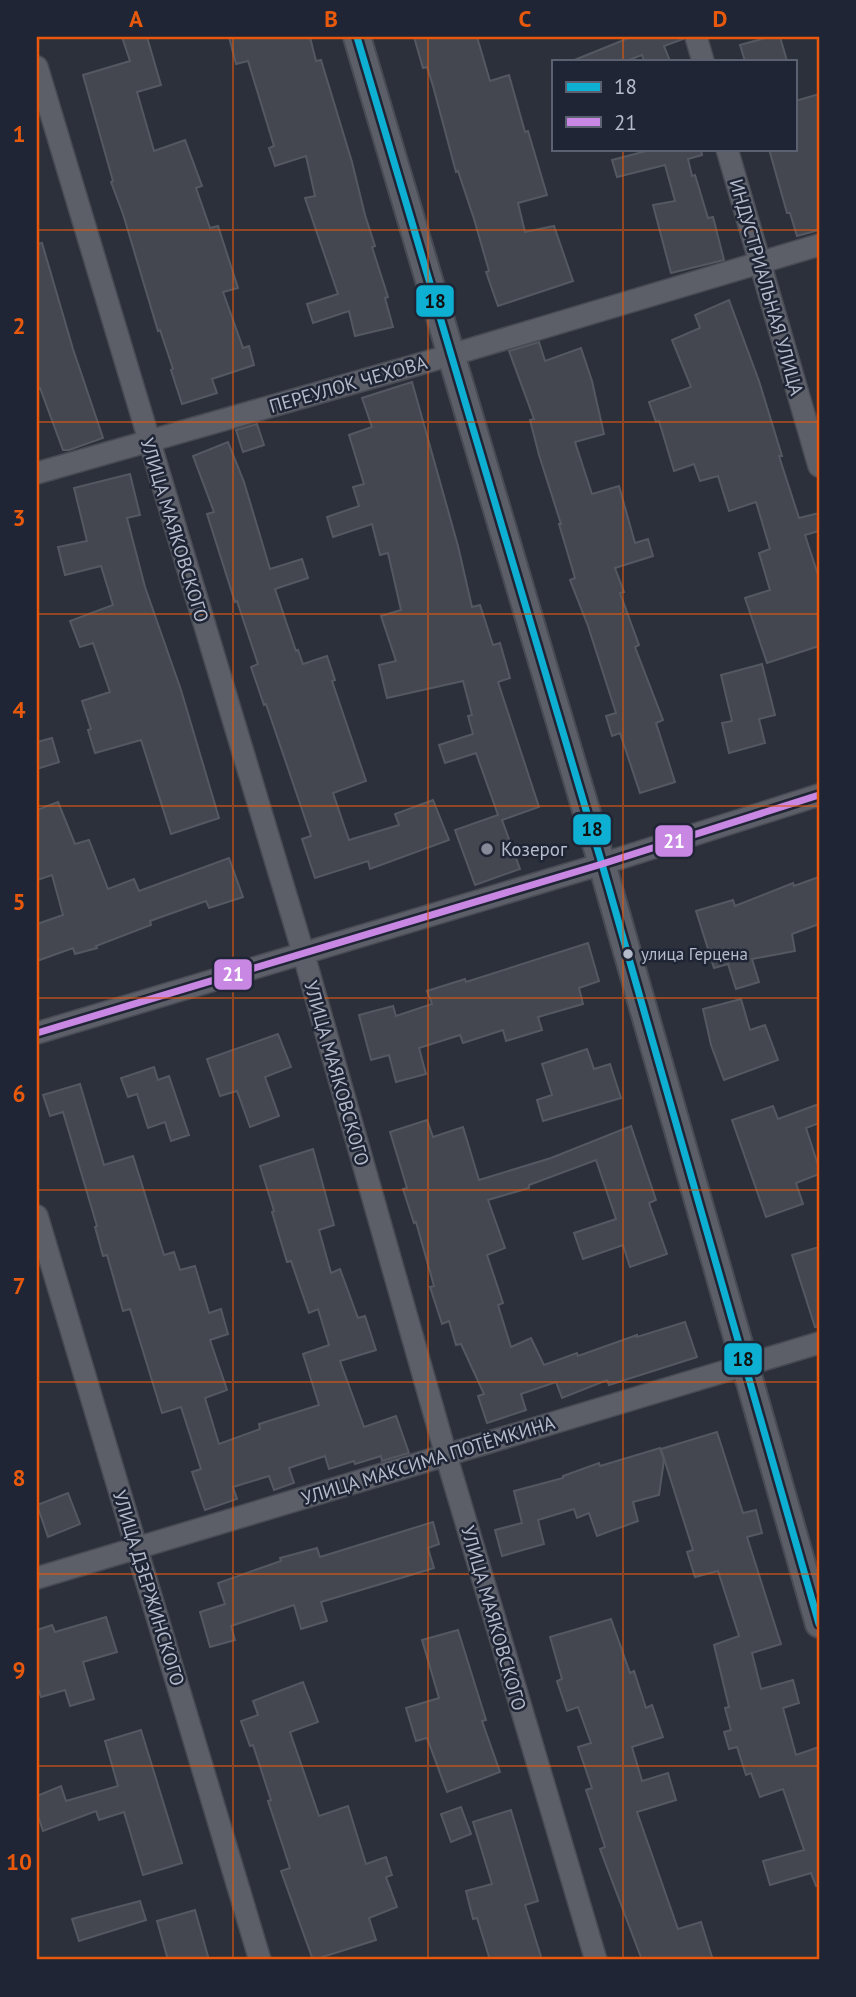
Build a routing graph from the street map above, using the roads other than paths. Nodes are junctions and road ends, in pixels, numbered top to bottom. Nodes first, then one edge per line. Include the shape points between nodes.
1 (357, 37) edge
2 (696, 37) edge
3 (703, 60) edge
4 (37, 67) edge
5 (727, 150) edge
6 (819, 245) edge
7 (760, 264) junction
8 (451, 355) junction
9 (148, 441) junction
10 (819, 466) edge
11 (37, 473) edge
12 (819, 795) edge
13 (602, 864) junction
14 (303, 952) junction
15 (37, 1032) edge
16 (37, 1216) edge
17 (819, 1343) edge
18 (744, 1365) junction
19 (446, 1455) junction
20 (138, 1548) junction
21 (37, 1578) edge
22 (819, 1622) edge
23 (260, 1960) edge
24 (596, 1960) edge

1 - 8 street
2 - 3 street
4 - 9 street, УЛИЦА МАЯКОВСКОГО
5 - 7 street, ИНДУСТРИАЛЬНАЯ УЛИЦА
6 - 7 street, ПЕРЕУЛОК ЧЕХОВА
7 - 8 street, ПЕРЕУЛОК ЧЕХОВА
7 - 10 street, ИНДУСТРИАЛЬНАЯ УЛИЦА
8 - 9 street, ПЕРЕУЛОК ЧЕХОВА
8 - 13 street
9 - 11 street, ПЕРЕУЛОК ЧЕХОВА
9 - 14 street, УЛИЦА МАЯКОВСКОГО
12 - 13 street
13 - 14 street
13 - 18 street
14 - 15 street
14 - 19 street, УЛИЦА МАЯКОВСКОГО
16 - 20 street, УЛИЦА ДЗЕРЖИНСКОГО
17 - 18 street, УЛИЦА МАКСИМА ПОТЁМКИНА
18 - 19 street, УЛИЦА МАКСИМА ПОТЁМКИНА
18 - 22 street
19 - 20 street, УЛИЦА МАКСИМА ПОТЁМКИНА
19 - 24 street, УЛИЦА МАЯКОВСКОГО
20 - 21 street, УЛИЦА МАКСИМА ПОТЁМКИНА
20 - 23 street, УЛИЦА ДЗЕРЖИНСКОГО

